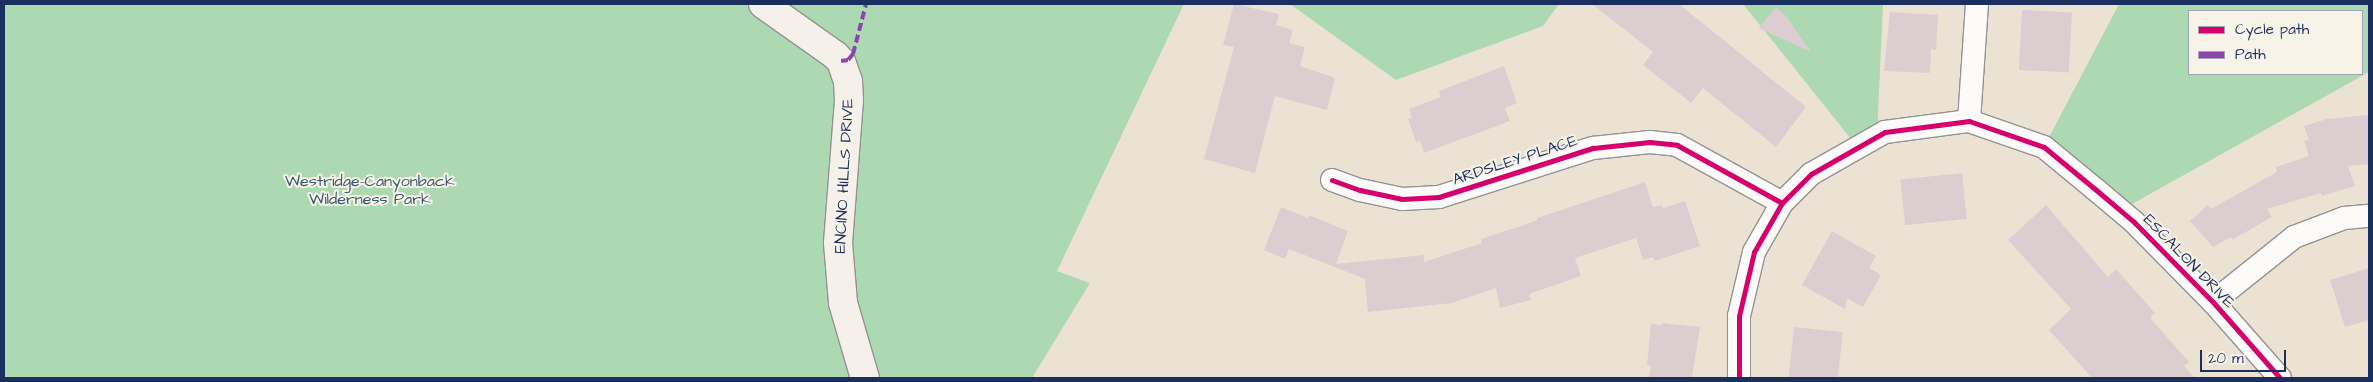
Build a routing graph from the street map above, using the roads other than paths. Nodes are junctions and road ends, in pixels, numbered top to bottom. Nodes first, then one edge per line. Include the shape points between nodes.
1 (763, 4) edge
2 (1977, 4) edge
3 (1969, 121) junction
4 (1332, 180) dead end
5 (1782, 203) junction
6 (2369, 216) edge
7 (2213, 302) junction
8 (865, 378) edge
9 (1739, 378) edge
10 (2280, 378) edge

1 - 8 main road, ENCINO HILLS DRIVE via 841,61 848,81 838,243 843,303
2 - 3 street
3 - 5 street, ESCALON DRIVE via 1885,132 1810,174
3 - 7 street, ESCALON DRIVE via 2044,147 2134,222
4 - 5 street, ARDSLEY PLACE via 1402,199 1439,197 1593,148 1650,142 1677,145
5 - 9 street, ESCALON DRIVE via 1754,252 1739,316
6 - 7 street via 2344,218 2294,237
7 - 10 street, ESCALON DRIVE

